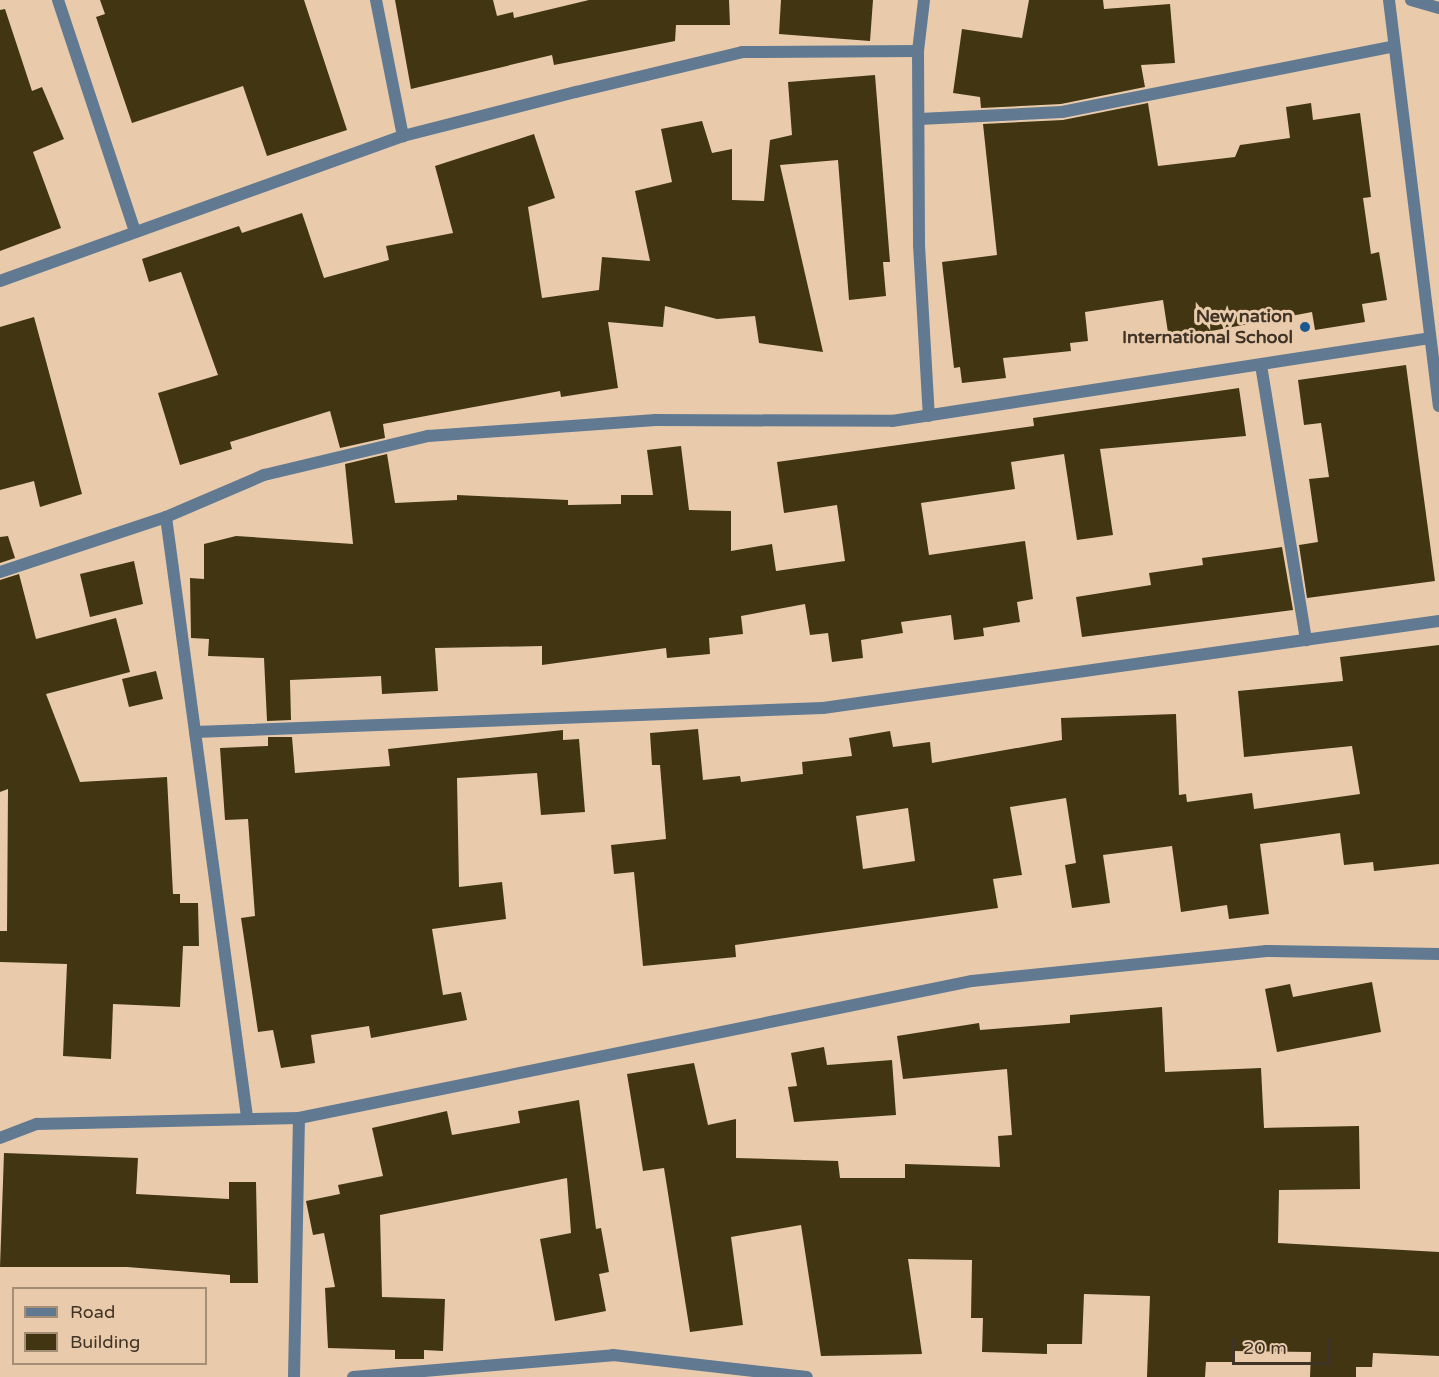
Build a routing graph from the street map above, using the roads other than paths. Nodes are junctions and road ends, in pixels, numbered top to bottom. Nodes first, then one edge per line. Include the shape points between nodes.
1 (58, 0) edge
2 (376, 0) edge
3 (924, 0) edge
4 (1389, 0) edge
5 (1411, 0) edge
6 (1439, 8) edge
7 (1394, 46) junction
8 (918, 51) junction
9 (919, 119) junction
10 (403, 136) junction
11 (135, 231) junction
12 (0, 281) edge
13 (1430, 338) junction
14 (1261, 365) junction
15 (1439, 406) edge
16 (929, 416) junction
17 (166, 517) junction
18 (0, 572) edge
19 (1439, 621) edge
20 (1306, 640) junction
21 (195, 732) junction
22 (1439, 954) edge
23 (247, 1117) junction
24 (298, 1118) junction
25 (0, 1138) edge
26 (294, 1377) edge
27 (353, 1377) edge
28 (807, 1377) edge

1 - 11 street
2 - 10 street
3 - 8 street
4 - 7 street
5 - 6 street
7 - 9 street via 1062,111
7 - 13 street
8 - 9 street
8 - 10 street via 742,52
9 - 16 street
10 - 11 street
11 - 12 street
13 - 14 street
13 - 15 street
14 - 16 street
14 - 20 street
16 - 17 street via 892,421 655,420 428,436 264,475
17 - 18 street
17 - 21 street
19 - 20 street
20 - 21 street via 823,708
21 - 23 street
22 - 24 street via 1266,951 972,981
23 - 24 street
23 - 25 street via 37,1124
24 - 26 street
27 - 28 street via 613,1355

